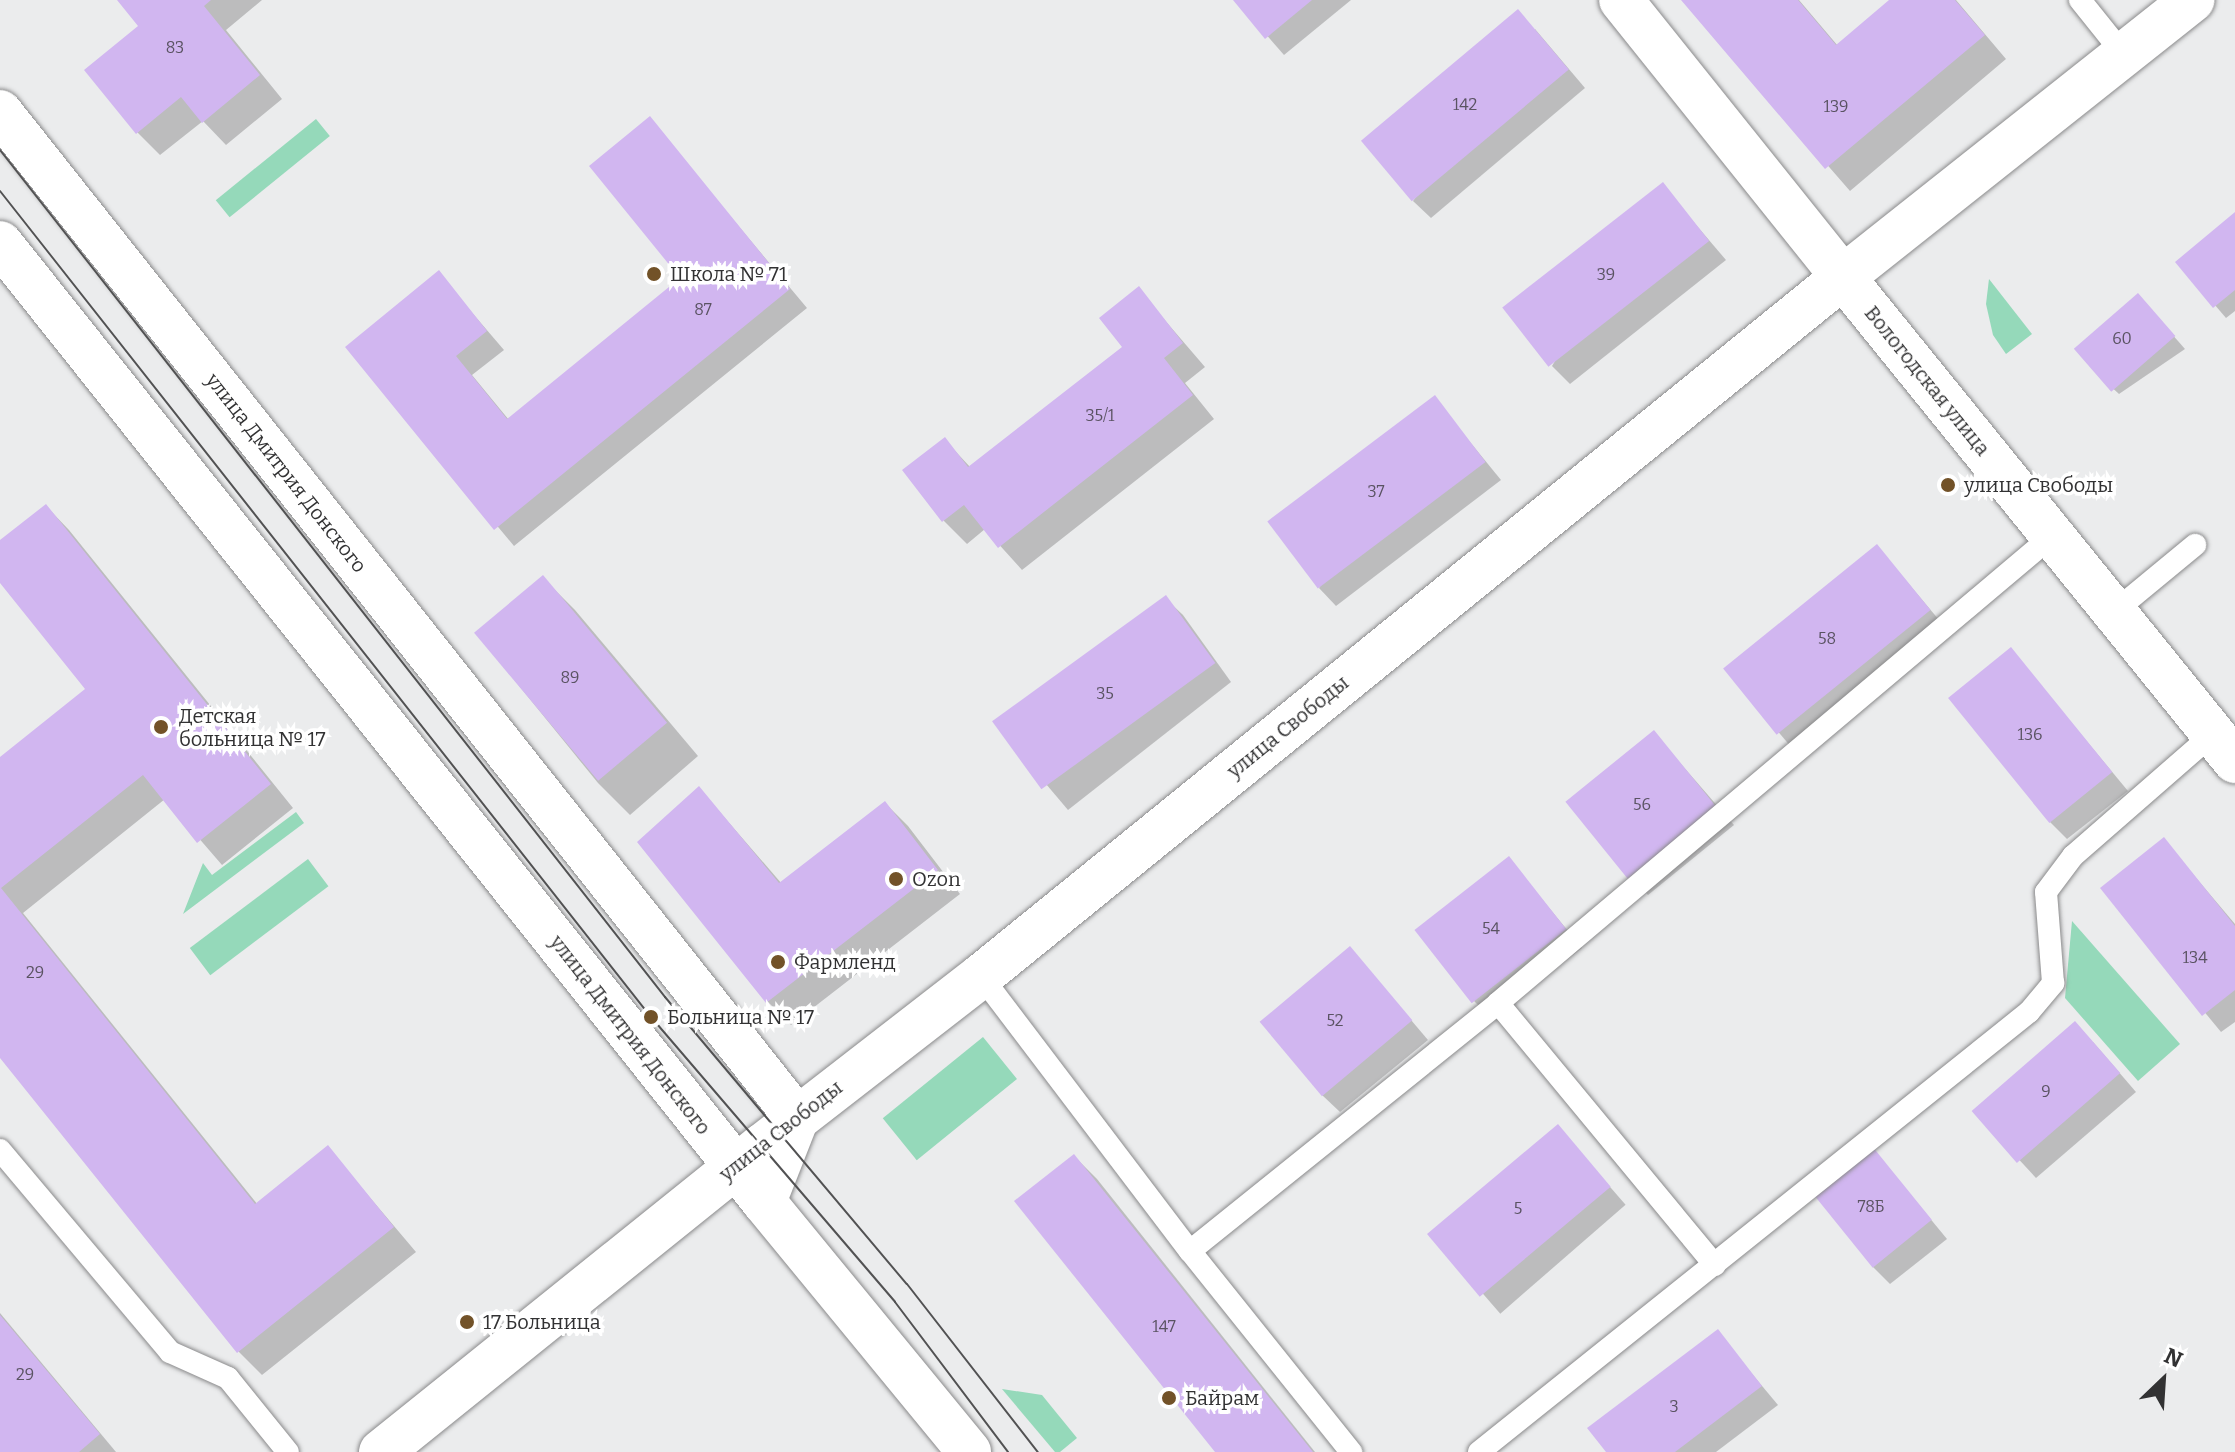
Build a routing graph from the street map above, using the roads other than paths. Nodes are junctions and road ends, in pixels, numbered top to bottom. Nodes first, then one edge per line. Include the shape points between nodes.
1 (1621, 0) edge
2 (2080, 0) edge
3 (2192, 0) edge
4 (2124, 55) junction
5 (0, 112) edge
6 (0, 243) edge
7 (1843, 277) junction
8 (2052, 536) junction
9 (2195, 545) dead end
10 (2115, 611) junction
11 (2224, 748) edge
12 (981, 976) junction
13 (1498, 1003) junction
14 (797, 1118) junction
15 (0, 1150) edge
16 (735, 1168) junction
17 (764, 1202) junction
18 (1190, 1251) junction
19 (1715, 1265) junction
20 (288, 1452) edge
21 (381, 1452) edge
22 (969, 1452) edge
23 (1351, 1452) edge
24 (1479, 1452) edge

1 - 7 main road, Вологодская улица
2 - 4 lane
3 - 4 main road, улица Свободы
4 - 7 main road, улица Свободы
5 - 14 main road, улица Дмитрия Донского
6 - 16 main road, улица Дмитрия Донского
7 - 8 main road, Вологодская улица
7 - 12 main road, улица Свободы
8 - 10 main road, Вологодская улица
8 - 13 lane
9 - 10 lane
10 - 11 main road, Вологодская улица
11 - 19 lane via 2073,856 2046,892 2053,983 2029,1012
12 - 14 main road, улица Свободы
12 - 18 lane
13 - 18 lane
13 - 19 lane
14 - 16 main road, улица Свободы
14 - 17 main road
15 - 20 lane via 170,1352 228,1378
16 - 17 main road, улица Дмитрия Донского
16 - 21 main road, улица Свободы
17 - 22 main road, улица Дмитрия Донского
18 - 23 lane
19 - 24 lane

